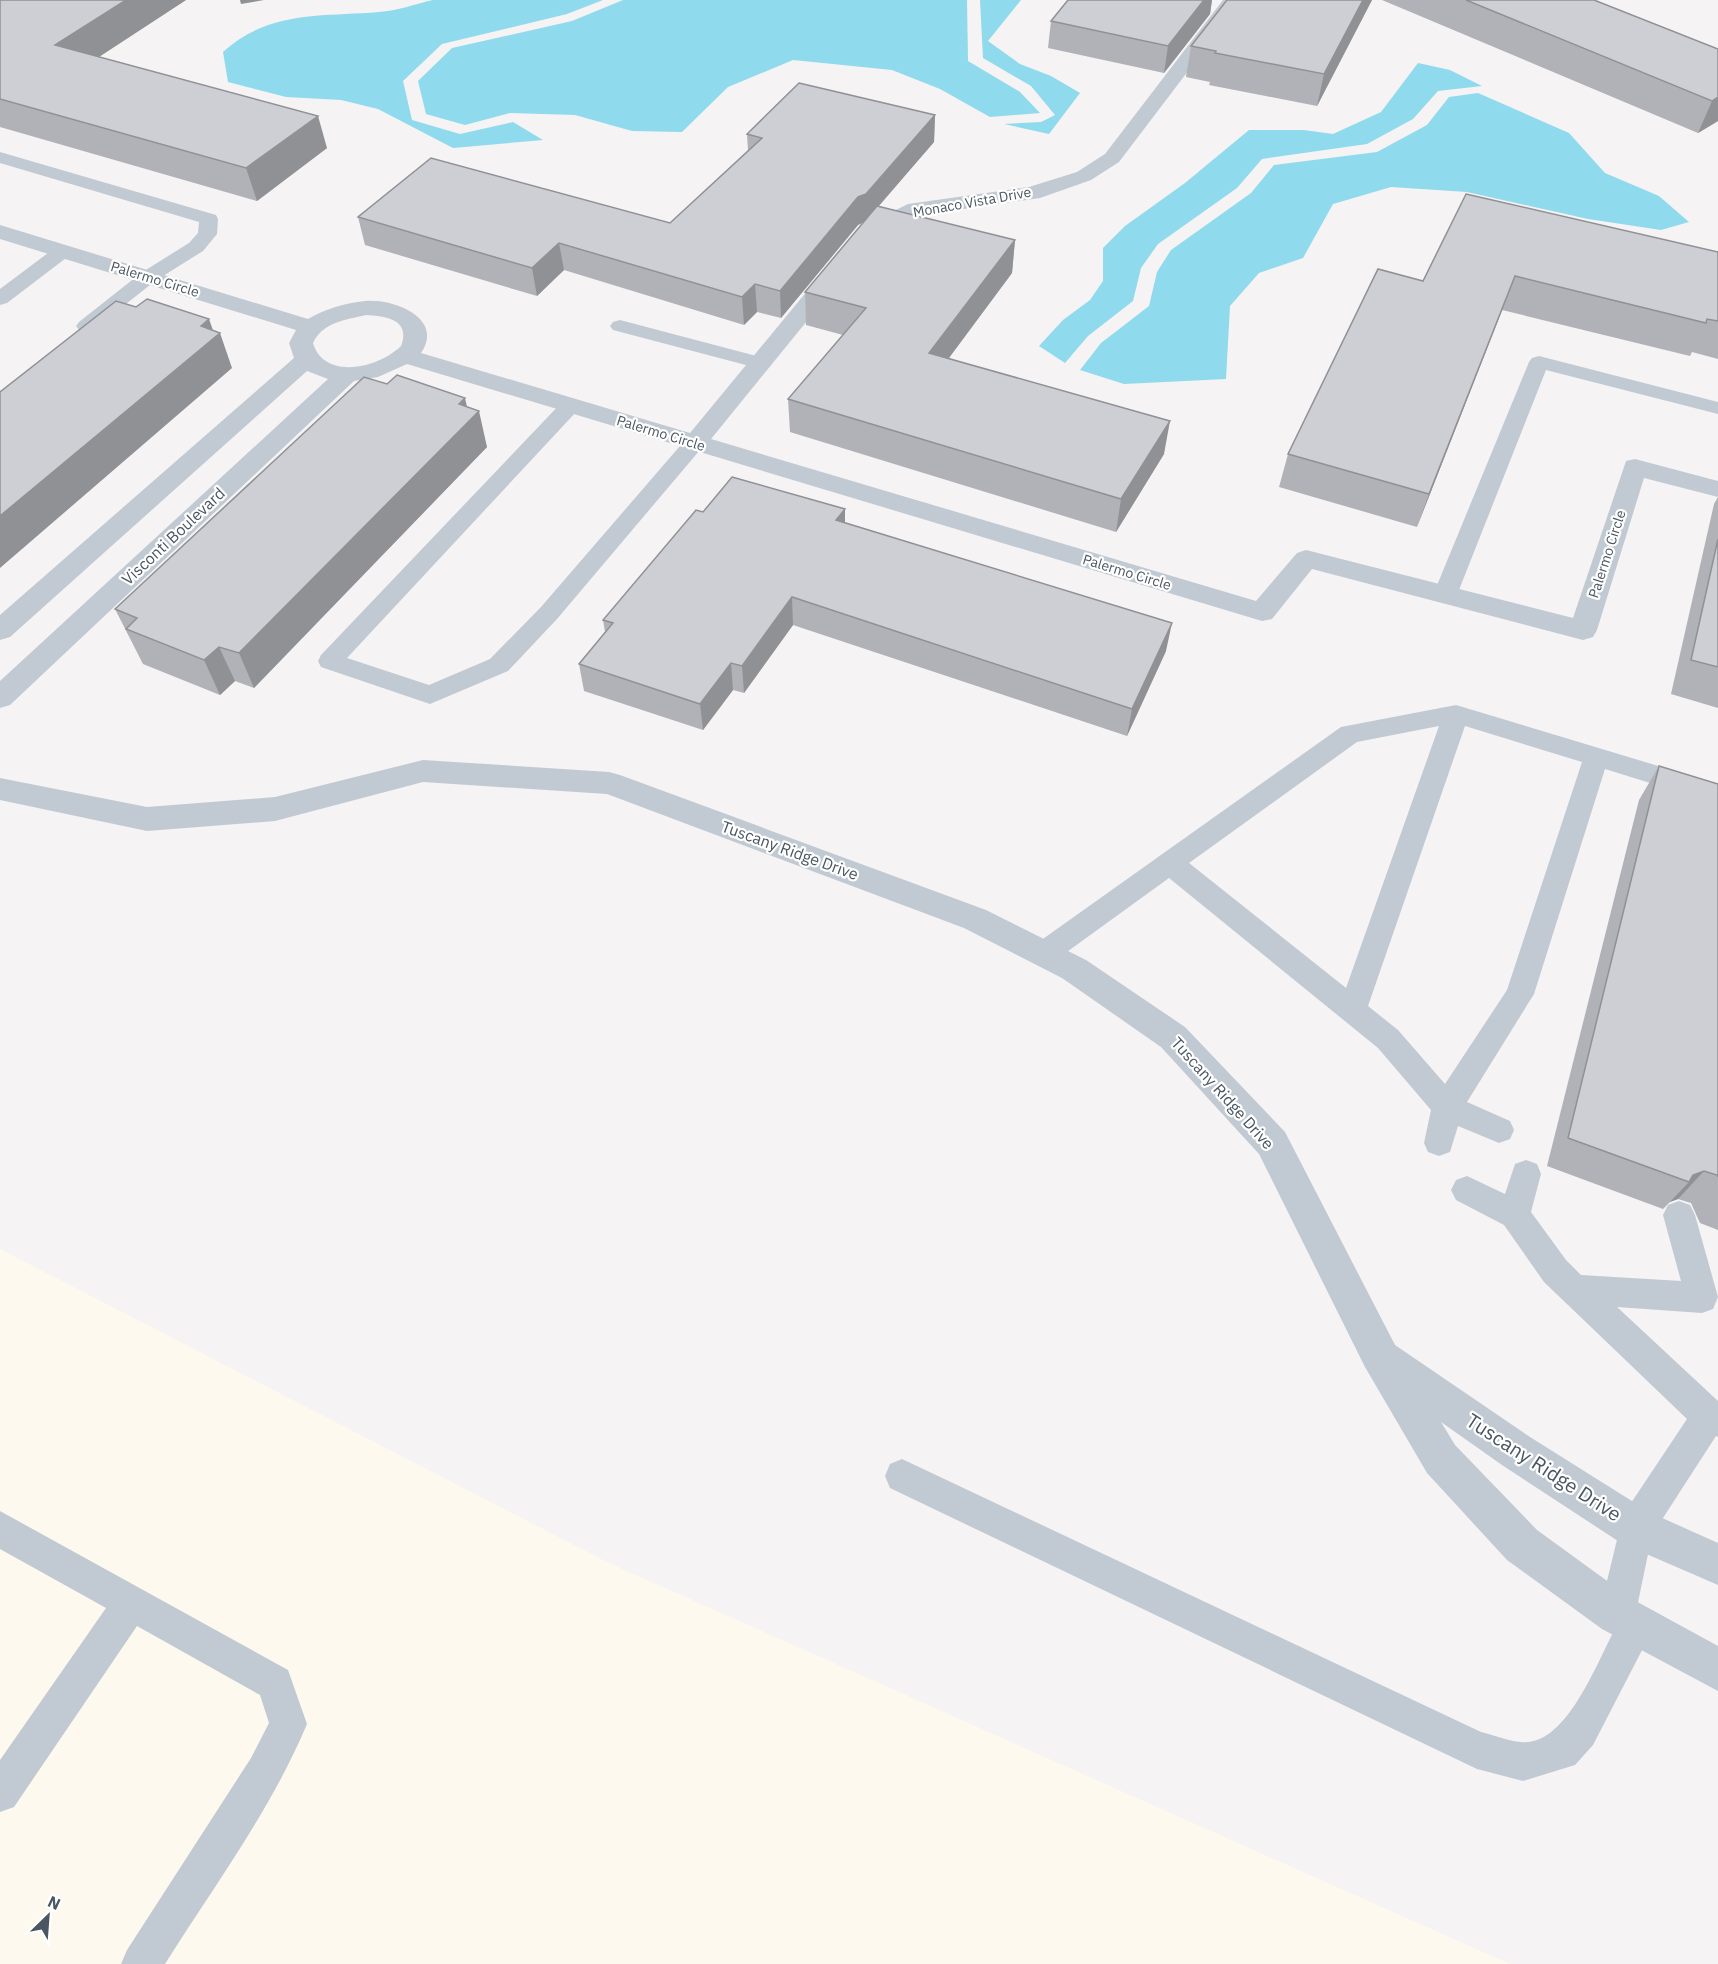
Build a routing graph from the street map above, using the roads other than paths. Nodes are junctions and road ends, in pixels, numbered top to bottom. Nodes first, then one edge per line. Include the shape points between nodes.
1 (1233, 0) edge
2 (0, 157) edge
3 (0, 231) edge
4 (63, 251) junction
5 (148, 277) junction
6 (0, 299) edge
7 (310, 327) junction
8 (620, 327) dead end
9 (74, 335) edge
10 (406, 356) junction
11 (304, 361) junction
12 (761, 363) junction
13 (346, 375) junction
14 (570, 406) junction
15 (1718, 408) edge
16 (694, 444) junction
17 (1718, 489) edge
18 (1445, 595) junction
19 (0, 630) edge
20 (0, 698) edge
21 (1456, 714) junction
22 (1596, 757) junction
23 (0, 789) edge
24 (1718, 794) edge
25 (1170, 863) junction
26 (1043, 954) junction
27 (1352, 1011) junction
28 (1447, 1107) junction
29 (1499, 1130) dead end
30 (1439, 1143) dead end
31 (1526, 1174) dead end
32 (1467, 1190) dead end
33 (1515, 1215) junction
34 (1679, 1215) edge
35 (1710, 1288) edge
36 (1573, 1289) junction
37 (1379, 1354) junction
38 (1713, 1418) edge
39 (902, 1476) dead end
40 (1636, 1528) junction
41 (0, 1529) edge
42 (1718, 1564) edge
43 (132, 1602) junction
44 (1627, 1620) junction
45 (1718, 1669) edge
46 (0, 1793) edge
47 (141, 1964) edge

1 - 12 street, Monaco Vista Drive via 1112,158 1084,176 1032,194 916,209 868,231
2 - 5 lane via 209,219 207,234 196,247
3 - 4 street, Palermo Circle
4 - 5 street, Palermo Circle
4 - 6 lane
5 - 7 street, Palermo Circle
5 - 9 lane
7 - 10 street via 346,310 385,309 412,322 417,333
7 - 11 street via 301,338
8 - 12 lane
10 - 13 street via 386,367
10 - 14 street, Palermo Circle
11 - 13 street via 327,372
11 - 19 street
12 - 16 street, Monaco Vista Drive
13 - 20 street, Visconti Boulevard
14 - 16 street, Palermo Circle
14 - 16 lane via 330,661 430,695 499,665 549,613
15 - 18 lane via 1539,362
16 - 18 street, Palermo Circle via 1262,612 1306,559
17 - 18 street, Palermo Circle via 1635,467 1583,630
21 - 22 lane
21 - 25 lane via 1350,734
21 - 27 lane
22 - 24 lane
22 - 28 lane via 1520,994
23 - 26 street, Tuscany Ridge Drive via 147,819 276,809 423,771 609,783 975,919
25 - 26 lane
25 - 27 lane
26 - 37 street, Tuscany Ridge Drive via 1074,969 1173,1037 1272,1143
27 - 28 lane via 1388,1039
28 - 29 lane
28 - 30 lane
31 - 33 lane
32 - 33 lane
33 - 36 lane via 1555,1271
34 - 35 lane
35 - 36 lane
36 - 38 lane
37 - 40 street, Tuscany Ridge Drive via 1516,1451
37 - 44 street, Tuscany Ridge Drive via 1441,1459 1522,1545
38 - 40 lane
39 - 44 lane via 1477,1750 1523,1762 1561,1751 1580,1732
40 - 42 street, Tuscany Ridge Drive
40 - 44 lane
41 - 43 lane
43 - 46 lane
43 - 47 lane via 275,1683 288,1724 265,1772
44 - 45 street, Tuscany Ridge Drive

